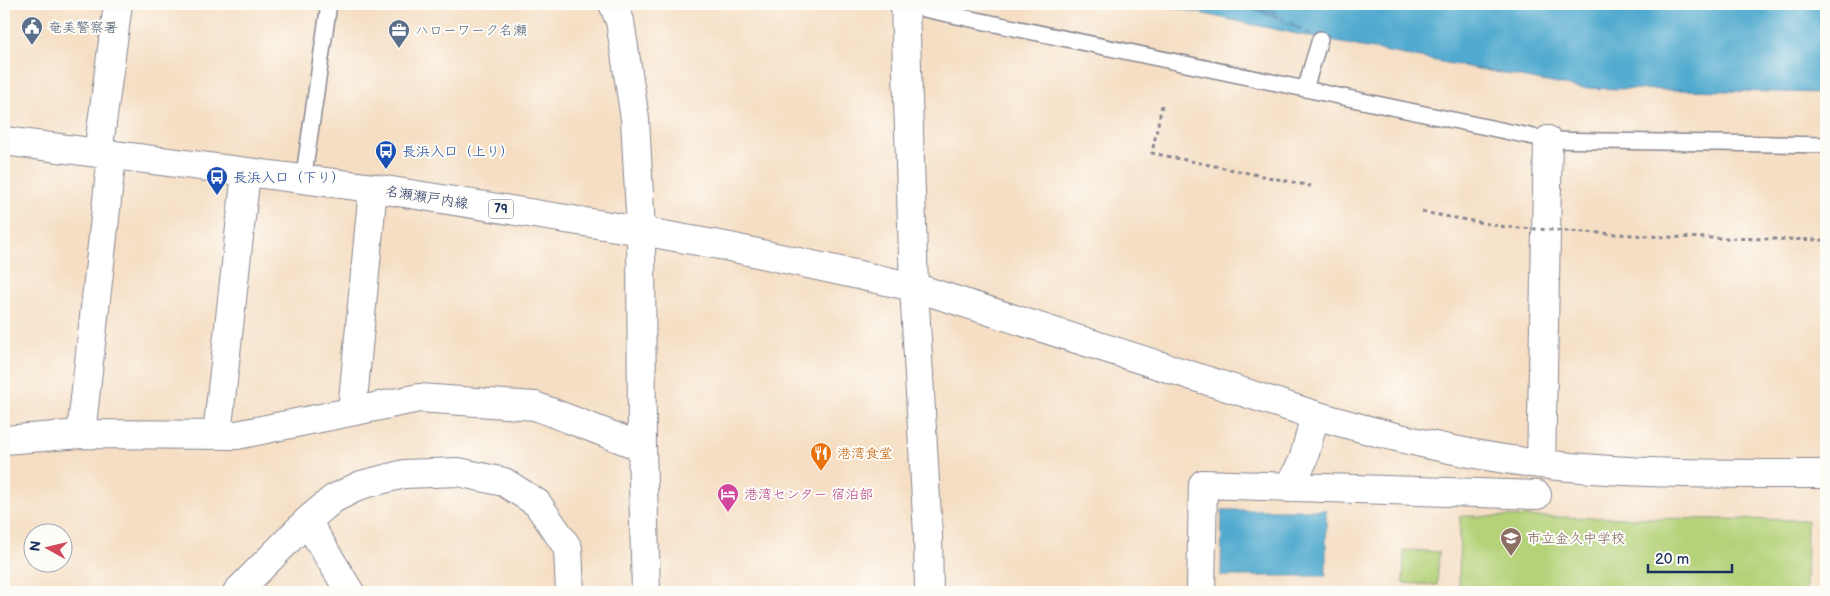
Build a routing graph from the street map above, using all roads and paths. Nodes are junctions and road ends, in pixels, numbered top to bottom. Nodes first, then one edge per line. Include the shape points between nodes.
1 (118, 4) edge
2 (329, 4) edge
3 (613, 4) edge
4 (905, 5) edge
5 (1320, 39) dead end
6 (1306, 89) junction
7 (1162, 105) dead end
8 (1548, 140) junction
9 (4, 141) edge
10 (1826, 145) edge
11 (105, 154) junction
12 (246, 173) junction
13 (303, 181) junction
14 (1311, 186) dead end
15 (373, 188) junction
16 (1422, 212) dead end
17 (640, 231) junction
18 (1826, 240) edge
19 (914, 287) junction
20 (352, 411) junction
21 (1315, 415) junction
22 (81, 434) junction
23 (216, 435) junction
24 (4, 440) edge
25 (642, 447) junction
26 (1541, 464) junction
27 (1826, 474) edge
28 (1288, 488) junction
29 (1537, 495) dead end
30 (307, 521) junction
31 (237, 592) edge
32 (350, 592) edge
33 (570, 592) edge
34 (646, 592) edge
35 (929, 592) edge
36 (1201, 592) edge

1 - 11 street
2 - 13 lane
3 - 17 street via 620,21 635,119
4 - 6 lane
4 - 19 street
5 - 6 lane
6 - 8 lane
7 - 14 path via 1152,153
8 - 10 lane
8 - 26 street
9 - 11 street, 名瀬瀬戸内線 / 79
11 - 12 street, 名瀬瀬戸内線 / 79
11 - 22 street
12 - 13 street, 名瀬瀬戸内線 / 79
12 - 23 street
13 - 15 street, 名瀬瀬戸内線 / 79
15 - 17 street, 名瀬瀬戸内線 / 79
15 - 20 street
16 - 18 path, bridge via 1506,227 1665,237
17 - 19 street, 名瀬瀬戸内線
17 - 25 street
19 - 21 street, 名瀬瀬戸内線
19 - 35 street
20 - 23 street via 237,435
20 - 25 street via 419,398 535,406
21 - 26 street, 名瀬瀬戸内線 via 1445,449
21 - 28 street via 1303,461
22 - 23 street
22 - 24 street
25 - 34 street
26 - 27 street, 名瀬瀬戸内線 via 1640,472
28 - 29 street
28 - 36 street via 1203,484
30 - 31 street
30 - 32 street
30 - 33 street via 333,499 362,485 404,474 458,472 504,482 537,503 568,548

